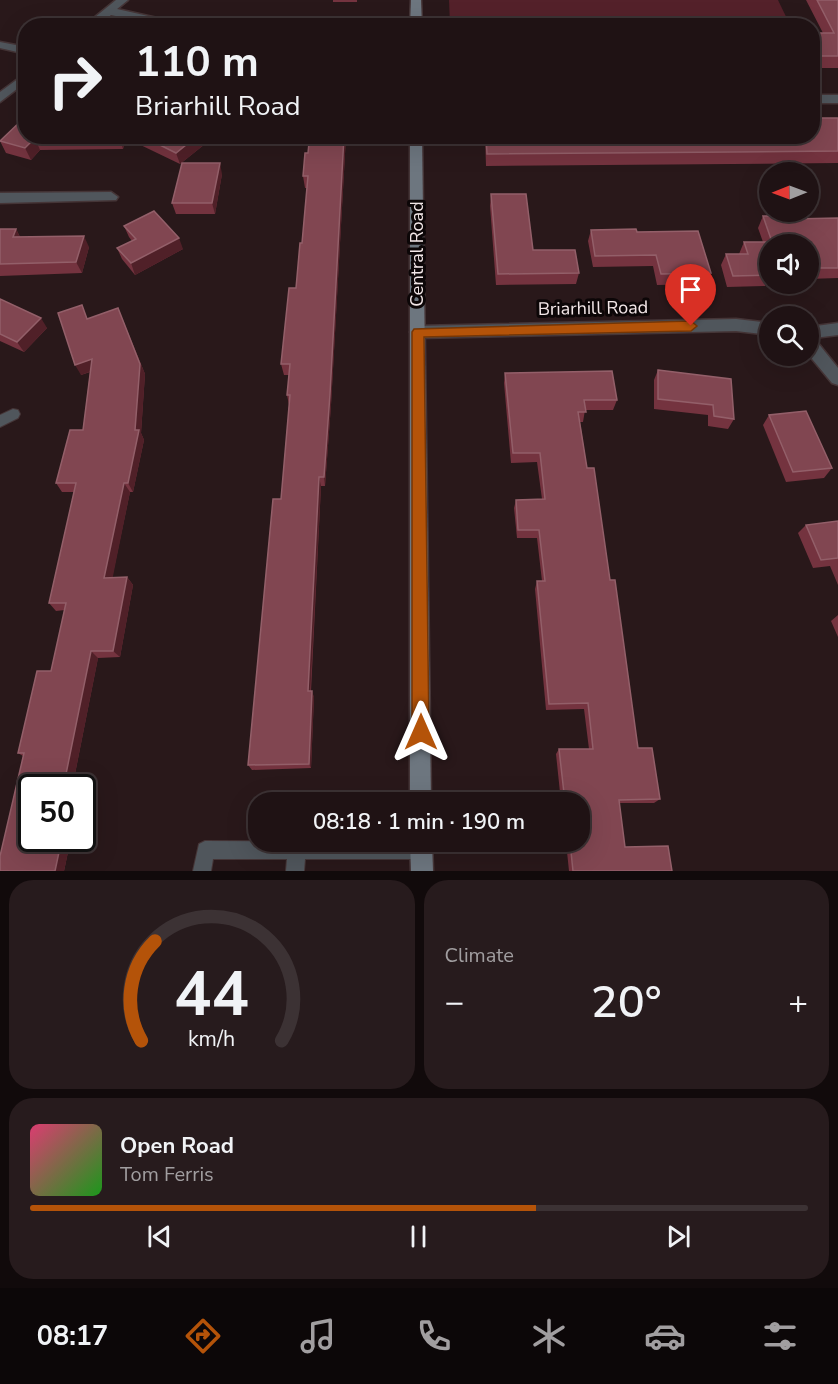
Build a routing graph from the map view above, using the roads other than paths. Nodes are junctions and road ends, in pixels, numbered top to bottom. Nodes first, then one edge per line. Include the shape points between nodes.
1 (123, 0) edge
2 (416, 0) edge
3 (109, 11) junction
4 (100, 18) edge
5 (142, 18) edge
6 (416, 18) edge
7 (0, 45) edge
8 (18, 49) edge
9 (18, 83) edge
10 (0, 98) edge
11 (820, 99) edge
12 (838, 99) edge
13 (416, 144) edge
14 (111, 197) dead end
15 (0, 198) edge
16 (759, 328) edge
17 (838, 329) edge
18 (418, 332) junction
19 (819, 332) edge
20 (819, 356) edge
21 (838, 379) edge
22 (13, 414) dead end
23 (0, 421) edge
24 (421, 792) edge
25 (248, 850) edge
26 (296, 852) edge
27 (359, 852) edge
28 (422, 854) edge
29 (202, 871) edge
30 (295, 871) edge

1 - 3 street
2 - 6 main road
3 - 4 street
3 - 5 street
7 - 8 street
9 - 10 street
11 - 12 street
13 - 18 main road, Central Road
14 - 15 street
16 - 18 street, Briarhill Road
17 - 19 street
18 - 24 main road, Central Road
20 - 21 street
22 - 23 lane
25 - 29 lane via 205,850
26 - 30 lane
27 - 28 lane

